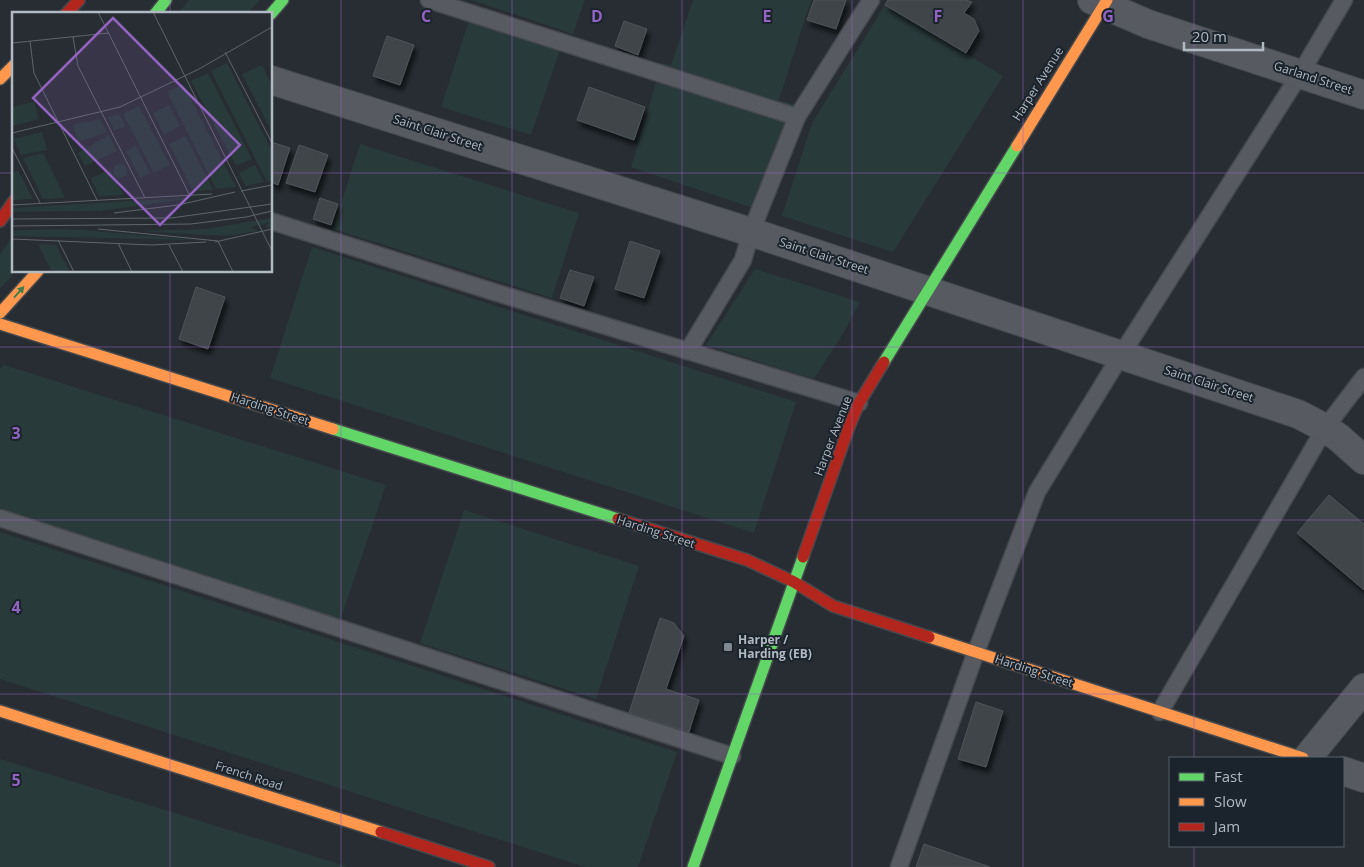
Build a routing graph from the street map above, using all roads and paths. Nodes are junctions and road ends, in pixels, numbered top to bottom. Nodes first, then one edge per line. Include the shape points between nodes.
1 (79, 0) edge
2 (166, 0) edge
3 (283, 0) edge
4 (429, 0) edge
5 (871, 0) edge
6 (1344, 0) edge
7 (1101, 1) edge
8 (68, 12) edge
9 (157, 12) edge
10 (272, 13) edge
11 (12, 67) edge
12 (1300, 74) junction
13 (0, 78) edge
14 (272, 80) edge
15 (1364, 95) edge
16 (797, 117) junction
17 (12, 204) edge
18 (0, 221) edge
19 (272, 221) edge
20 (751, 232) junction
21 (37, 272) edge
22 (926, 290) junction
23 (0, 313) edge
24 (0, 324) edge
25 (688, 351) junction
26 (1121, 355) junction
27 (1364, 377) edge
28 (859, 403) junction
29 (1325, 428) junction
30 (1364, 460) edge
31 (0, 518) edge
32 (794, 582) junction
33 (976, 652) junction
34 (1364, 688) edge
35 (0, 711) edge
36 (1160, 712) junction
37 (732, 756) junction
38 (1302, 757) edge
39 (1306, 757) edge
40 (1344, 771) edge
41 (1364, 778) edge
42 (489, 867) edge
43 (693, 867) edge
44 (899, 867) edge

1 - 8 main road
2 - 9 main road
3 - 10 main road
4 - 16 lane
5 - 16 lane
6 - 12 lane
7 - 12 street, Garland Street via 1148,24
7 - 22 main road, Harper Avenue
11 - 13 main road
12 - 15 street, Garland Street
12 - 26 lane
14 - 20 street, Saint Clair Street
16 - 20 lane
17 - 18 main road
19 - 25 lane
20 - 22 street, Saint Clair Street
20 - 25 lane via 743,260
23 -> 21 main road
22 - 26 street, Saint Clair Street
22 - 28 main road, Harper Avenue
24 - 32 main road, Harding Street via 747,560
25 - 28 lane
26 - 29 street, Saint Clair Street via 1298,414
26 - 33 lane via 1037,492
27 - 29 lane
28 - 32 main road, Harper Avenue
29 - 30 street, Saint Clair Street
29 - 36 lane
31 - 37 lane
32 - 33 main road, Harding Street via 833,606
32 - 37 main road, Harper Avenue
33 - 36 main road, Harding Street
33 - 44 lane
34 - 39 street
35 - 42 main road, French Road
36 - 38 main road, Harding Street
37 - 43 main road, Harper Avenue
40 - 41 street

